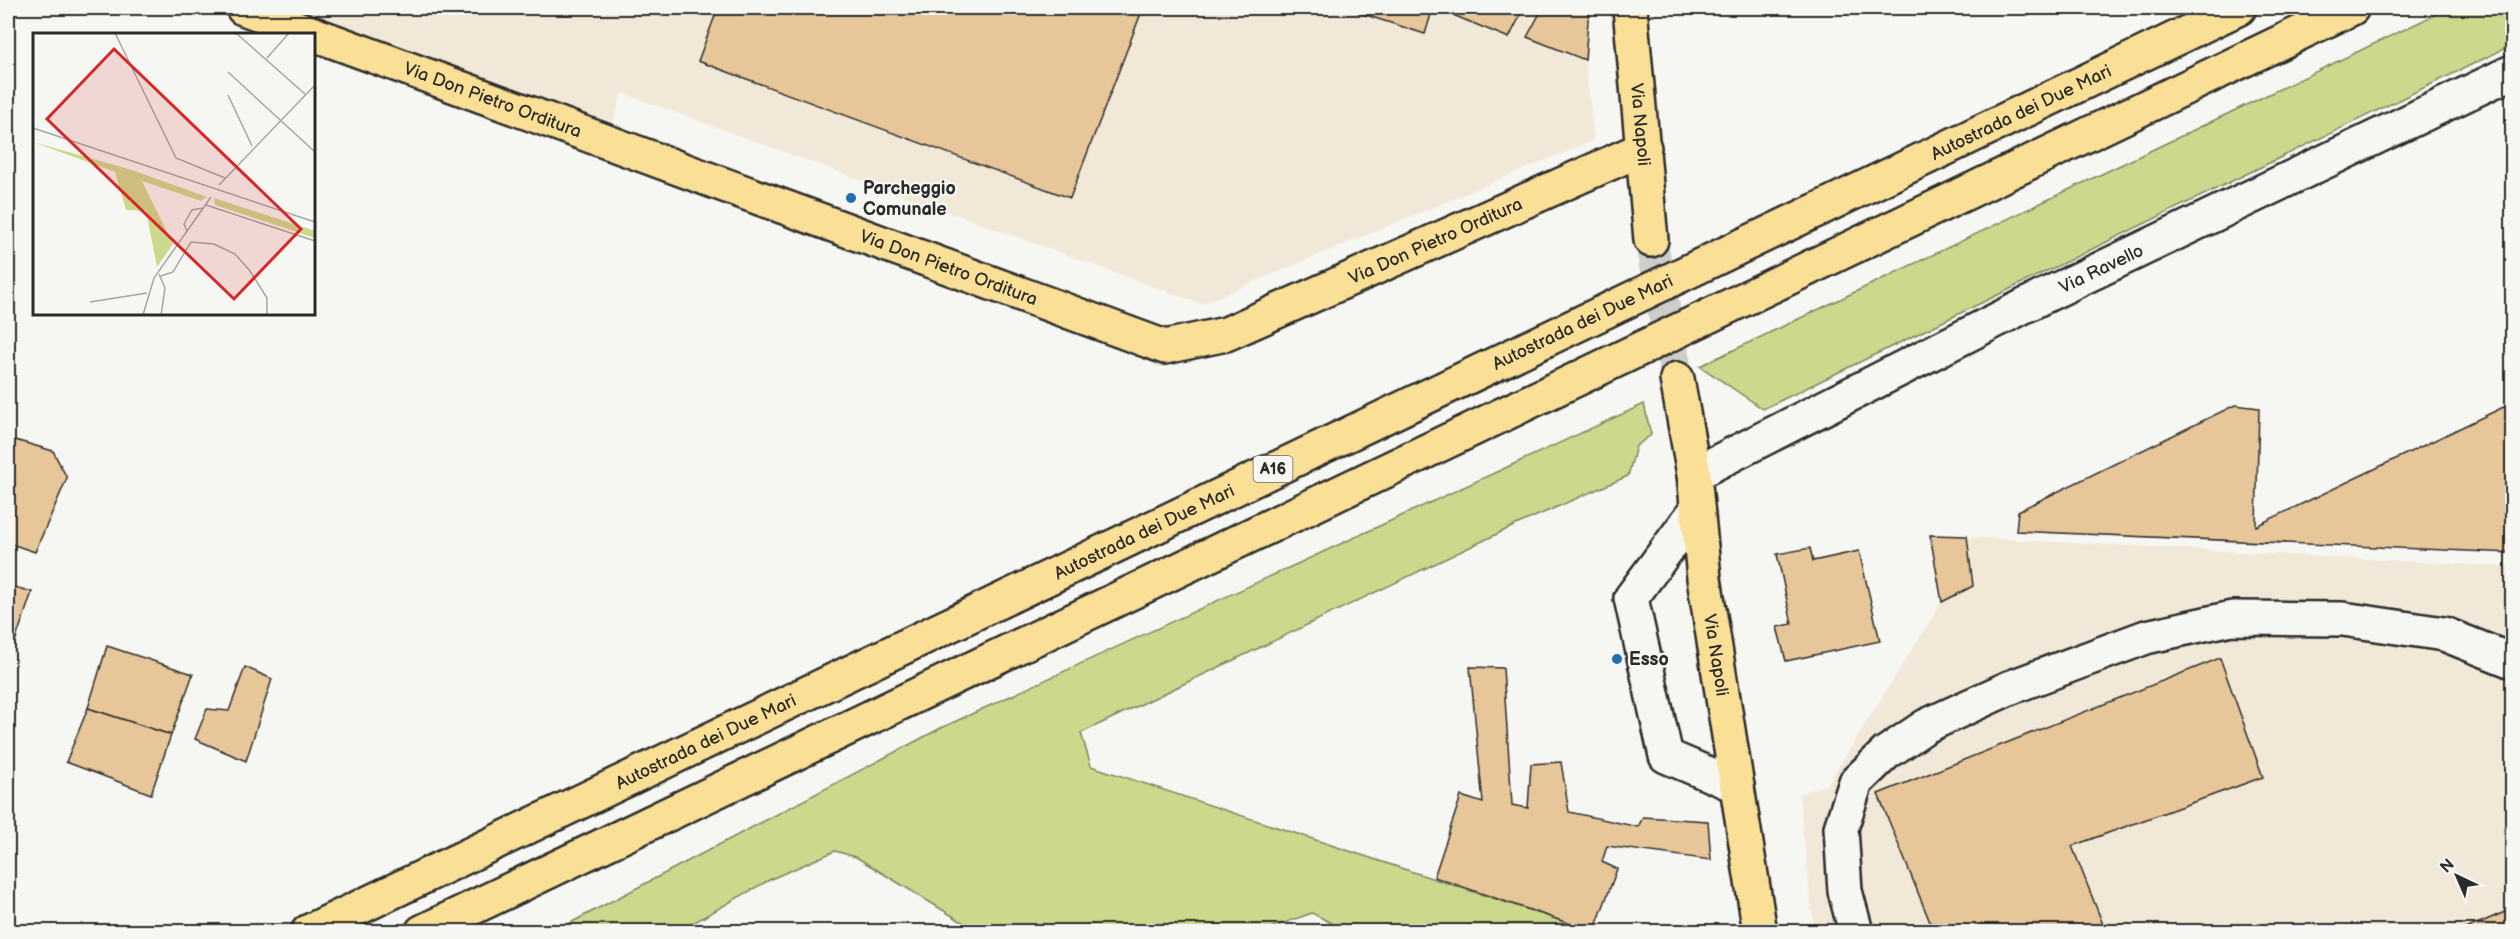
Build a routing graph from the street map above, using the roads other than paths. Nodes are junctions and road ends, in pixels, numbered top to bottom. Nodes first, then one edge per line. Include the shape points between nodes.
1 (243, 8) edge
2 (1630, 8) edge
3 (2239, 8) edge
4 (2352, 8) edge
5 (311, 33) edge
6 (315, 34) edge
7 (2512, 72) edge
8 (1644, 148) junction
9 (1651, 240) tunnel mouth
10 (1677, 379) tunnel mouth
11 (1694, 474) junction
12 (1697, 509) junction
13 (2512, 661) edge
14 (1737, 786) junction
15 (308, 932) edge
16 (422, 932) edge
17 (1760, 932) edge
18 (1856, 932) edge

1 - 5 main road, Via Don Pietro Orditura
2 - 8 main road, Via Napoli
3 - 15 main road, Autostrada dei Due Mari / A16
4 - 16 main road
6 - 8 main road, Via Don Pietro Orditura via 1165,347 1226,334
7 - 11 street, Via Ravello via 2042,297
8 - 9 main road, Via Napoli
10 - 11 main road, Via Napoli
11 - 12 main road, Via Napoli
12 - 14 main road, Via Napoli
12 - 14 street via 1630,598 1666,756
13 - 18 street via 2433,633 2343,619 2232,618 2146,637 2008,688 1926,726 1886,753 1857,782 1840,828 1845,891
14 - 17 main road, Via Napoli

